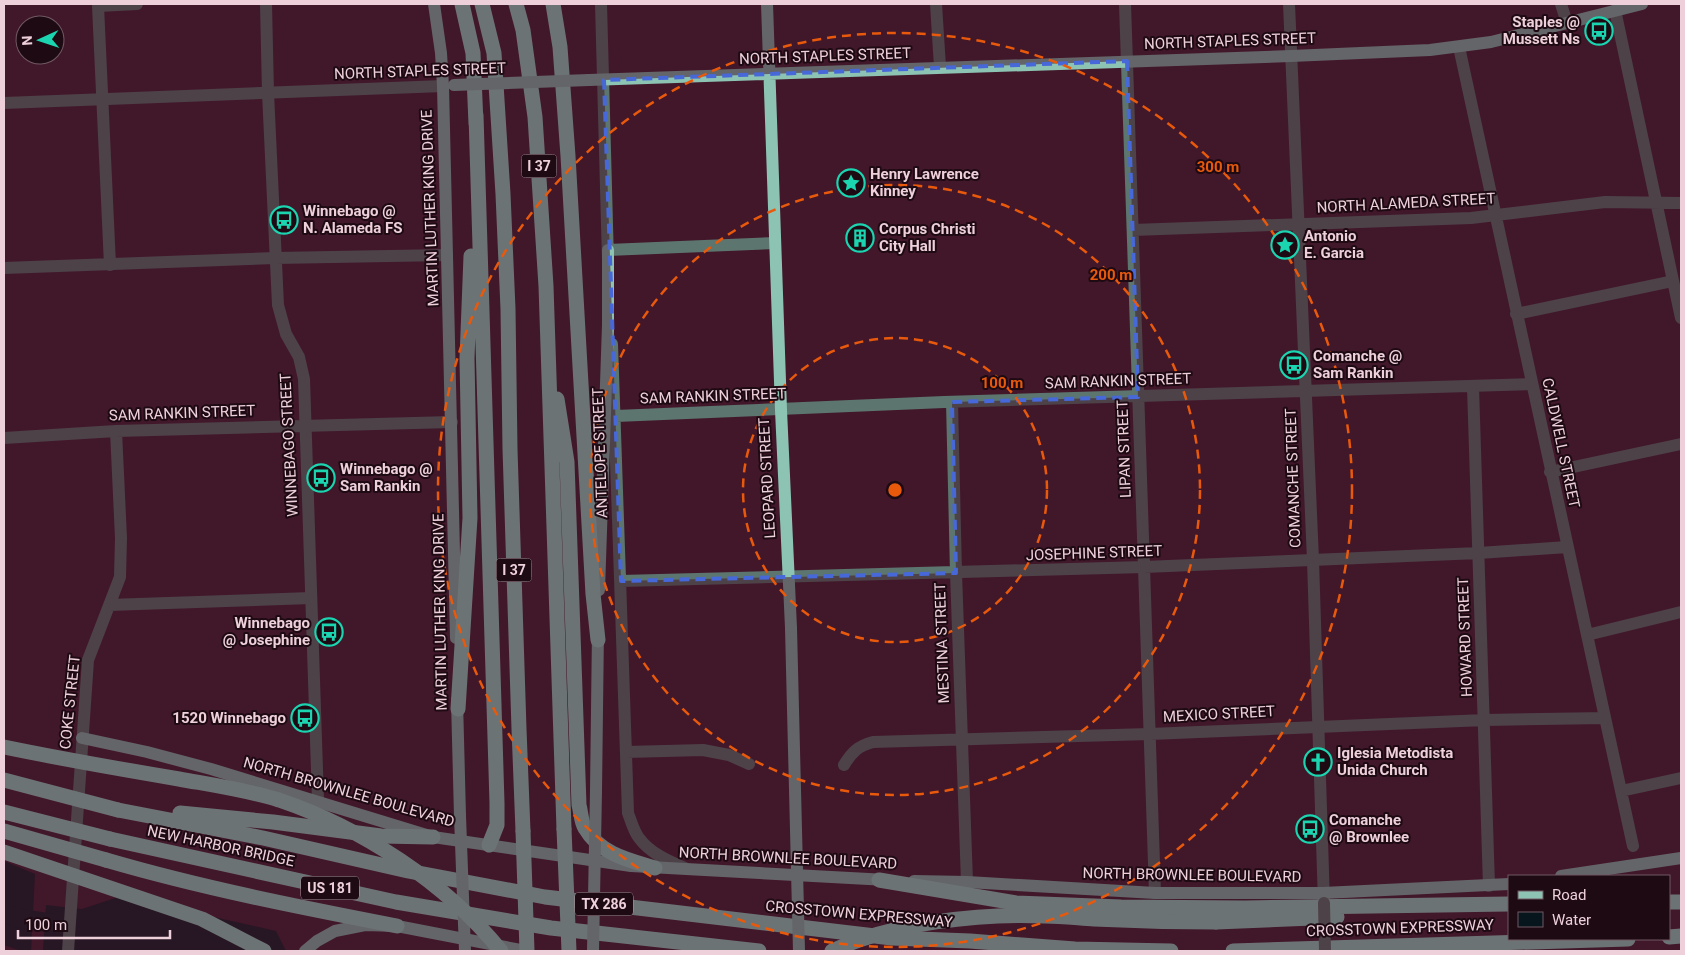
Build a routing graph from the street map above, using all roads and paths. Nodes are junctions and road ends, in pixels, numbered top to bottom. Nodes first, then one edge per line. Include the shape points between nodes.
1 (137, 4) edge
2 (266, 4) edge
3 (434, 4) edge
4 (462, 4) edge
5 (482, 4) edge
6 (516, 4) edge
7 (553, 4) edge
8 (601, 4) edge
9 (767, 4) edge
10 (936, 4) edge
11 (1125, 4) edge
12 (1289, 4) edge
13 (1561, 4) edge
14 (1642, 4) edge
15 (98, 5) edge
16 (1615, 10) junction
17 (1567, 23) junction
18 (1459, 47) junction
19 (1291, 56) junction
20 (1127, 61) junction
21 (940, 67) junction
22 (770, 75) junction
23 (604, 80) junction
24 (448, 86) junction
25 (268, 92) junction
26 (102, 100) junction
27 (4, 103) edge
28 (476, 115) junction
29 (1656, 203) junction
30 (1681, 203) edge
31 (1495, 215) junction
32 (1298, 224) junction
33 (1133, 230) junction
34 (775, 243) junction
35 (608, 250) junction
36 (447, 254) junction
37 (275, 258) junction
38 (110, 265) junction
39 (4, 268) edge
40 (1673, 281) junction
41 (1516, 314) junction
42 (1681, 318) edge
43 (547, 331) junction
44 (1531, 384) junction
45 (1473, 387) junction
46 (1306, 392) junction
47 (1138, 397) junction
48 (952, 402) junction
49 (781, 410) junction
50 (616, 416) junction
51 (452, 422) junction
52 (306, 426) junction
53 (116, 432) junction
54 (4, 438) edge
55 (1681, 444) edge
56 (1550, 472) junction
57 (1567, 547) junction
58 (1478, 553) junction
59 (1313, 560) junction
60 (1144, 568) junction
61 (956, 573) junction
62 (788, 576) junction
63 (621, 581) junction
64 (312, 598) junction
65 (109, 605) junction
66 (1681, 612) edge
67 (1587, 634) junction
68 (598, 640) junction
69 (458, 709) junction
70 (1604, 718) junction
71 (1485, 720) junction
72 (1318, 726) junction
73 (1150, 734) junction
74 (82, 738) junction
75 (963, 739) junction
76 (4, 747) edge
77 (626, 752) junction
78 (749, 764) dead end
79 (844, 765) dead end
80 (1681, 778) edge
81 (4, 780) edge
82 (1621, 791) junction
83 (318, 800) junction
84 (118, 810) junction
85 (4, 812) edge
86 (4, 831) edge
87 (433, 837) junction
88 (489, 845) junction
89 (1632, 846) dead end
90 (4, 852) edge
91 (1681, 858) edge
92 (655, 868) junction
93 (691, 870) junction
94 (1567, 875) edge
95 (880, 880) junction
96 (967, 882) junction
97 (1508, 884) edge
98 (463, 886) junction
99 (1489, 886) junction
100 (1155, 893) junction
101 (545, 897) joint
102 (1323, 898) junction
103 (1508, 904) edge
104 (1508, 908) edge
105 (398, 926) junction
106 (551, 928) joint
107 (1595, 940) edge
108 (68, 951) edge
109 (264, 951) edge
110 (305, 951) edge
111 (458, 951) edge
112 (465, 951) edge
113 (502, 951) edge
114 (526, 951) edge
115 (569, 951) edge
116 (593, 951) edge
117 (759, 951) edge
118 (799, 951) edge
119 (832, 951) edge
120 (1171, 951) edge
121 (1233, 951) edge
122 (1325, 951) edge

1 - 15 street
2 - 25 street, WINNEBAGO STREET
3 - 24 main road, MARTIN LUTHER KING DRIVE
4 - 28 highway via 473,53
5 - 114 highway, I 37, bridge via 494,53 503,194
6 - 43 highway, I 37 via 535,117
7 - 68 highway via 560,46 568,156
8 - 23 street, ANTELOPE STREET
9 - 22 main road, LEOPARD STREET
10 - 21 street
11 - 20 street, LIPAN STREET
12 - 19 street, COMANCHE STREET
13 - 17 street
14 - 16 main road, NORTH STAPLES STREET
15 - 26 street
16 - 17 main road, NORTH STAPLES STREET
16 - 29 street
17 - 18 main road, NORTH STAPLES STREET
18 - 19 main road, NORTH STAPLES STREET
18 - 31 street, CALDWELL STREET
19 - 20 main road, NORTH STAPLES STREET
19 - 32 street, COMANCHE STREET
20 - 21 main road, NORTH STAPLES STREET
20 - 33 street, LIPAN STREET
21 - 22 main road, NORTH STAPLES STREET
22 - 23 main road, NORTH STAPLES STREET
22 - 34 main road, LEOPARD STREET
23 - 24 main road, NORTH STAPLES STREET, bridge
23 - 35 street, ANTELOPE STREET
24 - 25 street, NORTH STAPLES STREET
24 - 36 main road, MARTIN LUTHER KING DRIVE
25 - 26 street, NORTH STAPLES STREET
25 - 37 street, WINNEBAGO STREET
26 - 27 street, NORTH STAPLES STREET
26 - 38 street
28 - 69 highway via 467,358 470,518
28 - 88 highway via 497,803 496,825
29 - 30 street, NORTH ALAMEDA STREET
29 - 31 street, NORTH ALAMEDA STREET via 1605,202
29 - 40 street
31 - 32 street, NORTH ALAMEDA STREET
31 - 41 street, CALDWELL STREET
32 - 33 street, NORTH ALAMEDA STREET
32 - 46 street, COMANCHE STREET
33 - 47 street, LIPAN STREET
34 - 35 street
34 - 49 main road, LEOPARD STREET
35 - 50 street, ANTELOPE STREET
35 - 68 main road
36 - 37 street
36 - 51 main road, MARTIN LUTHER KING DRIVE
37 - 38 street
37 - 52 street, WINNEBAGO STREET via 278,305 302,372
38 - 39 street
40 - 41 street
40 - 42 street
41 - 44 street, CALDWELL STREET
43 - 92 highway via 567,462 579,805 584,826 598,846
43 - 115 highway, I 37, bridge
44 - 45 street, SAM RANKIN STREET
44 - 56 street, CALDWELL STREET
45 - 46 street, SAM RANKIN STREET
45 - 58 street, HOWARD STREET
46 - 47 street, SAM RANKIN STREET
46 - 59 street, COMANCHE STREET
47 - 48 street, SAM RANKIN STREET
47 - 60 street, LIPAN STREET
48 - 49 street, SAM RANKIN STREET
48 - 61 street, MESTINA STREET
49 - 50 street, SAM RANKIN STREET
49 - 62 main road, LEOPARD STREET
50 - 63 street, ANTELOPE STREET
51 - 52 street, SAM RANKIN STREET
51 - 69 main road, MARTIN LUTHER KING DRIVE
52 - 53 street, SAM RANKIN STREET
52 - 64 street, WINNEBAGO STREET
53 - 54 street, SAM RANKIN STREET
53 - 65 street, COKE STREET via 122,538 120,577
55 - 56 street
56 - 57 street, CALDWELL STREET
57 - 58 street, JOSEPHINE STREET
57 - 67 street, CALDWELL STREET
58 - 59 street, JOSEPHINE STREET
58 - 71 street, HOWARD STREET
59 - 60 street, JOSEPHINE STREET
59 - 72 street, COMANCHE STREET
60 - 61 street, JOSEPHINE STREET
60 - 73 street, LIPAN STREET
61 - 62 street, JOSEPHINE STREET
61 - 75 street, MESTINA STREET
62 - 63 street, JOSEPHINE STREET
62 - 118 main road, LEOPARD STREET, bridge
63 - 77 street, ANTELOPE STREET
64 - 65 street
64 - 83 street, WINNEBAGO STREET
65 - 74 street, COKE STREET via 88,660
66 - 67 street
67 - 70 street, CALDWELL STREET
68 - 116 main road, bridge
69 - 98 main road, MARTIN LUTHER KING DRIVE, bridge
70 - 71 street, MEXICO STREET
70 - 82 street, CALDWELL STREET
71 - 72 street, MEXICO STREET
71 - 99 street, HOWARD STREET
72 - 73 street, MEXICO STREET
72 - 102 street, COMANCHE STREET
73 - 75 street, MEXICO STREET
73 - 100 street, LIPAN STREET
74 - 83 main road, NORTH BROWNLEE BOULEVARD via 156,754
74 - 108 street, COKE STREET
75 - 79 street, MEXICO STREET via 873,742 852,751
75 - 96 street, MESTINA STREET
76 - 113 highway, bridge via 215,786 277,800 325,817 381,849 443,892
77 - 78 street via 703,750 729,755
77 - 93 street, ANTELOPE STREET via 628,813 638,838 666,860
80 - 82 street
81 - 84 highway, NEW HARBOR BRIDGE / US 181, bridge
82 - 89 street, CALDWELL STREET
83 - 87 main road, NORTH BROWNLEE BOULEVARD
84 - 87 highway via 273,822 381,836
84 - 101 highway, NEW HARBOR BRIDGE / US 181
85 - 106 highway, NEW HARBOR BRIDGE / US 181, bridge via 110,839 396,902
86 - 105 highway, bridge via 162,876 272,902
87 - 88 main road, NORTH BROWNLEE BOULEVARD
88 - 92 main road, NORTH BROWNLEE BOULEVARD
90 - 109 highway, bridge via 202,919
91 - 94 main road
92 - 93 main road, NORTH BROWNLEE BOULEVARD
93 - 95 main road, NORTH BROWNLEE BOULEVARD
95 - 96 main road, NORTH BROWNLEE BOULEVARD
95 - 103 highway via 1016,903 1121,908
96 - 100 main road, NORTH BROWNLEE BOULEVARD
97 - 99 main road, NORTH BROWNLEE BOULEVARD
98 - 111 main road, bridge
98 - 112 main road, MARTIN LUTHER KING DRIVE, bridge
99 - 102 main road, NORTH BROWNLEE BOULEVARD
100 - 102 main road, NORTH BROWNLEE BOULEVARD
101 - 120 highway, CROSSTOWN EXPRESSWAY / TX 286 via 892,938
102 - 122 street, COMANCHE STREET, bridge
104 - 119 highway, bridge via 1216,922 980,917 884,933
105 - 110 main road via 365,925 335,931
105 - 114 main road
106 - 117 highway, TX 286
107 - 121 highway, CROSSTOWN EXPRESSWAY

